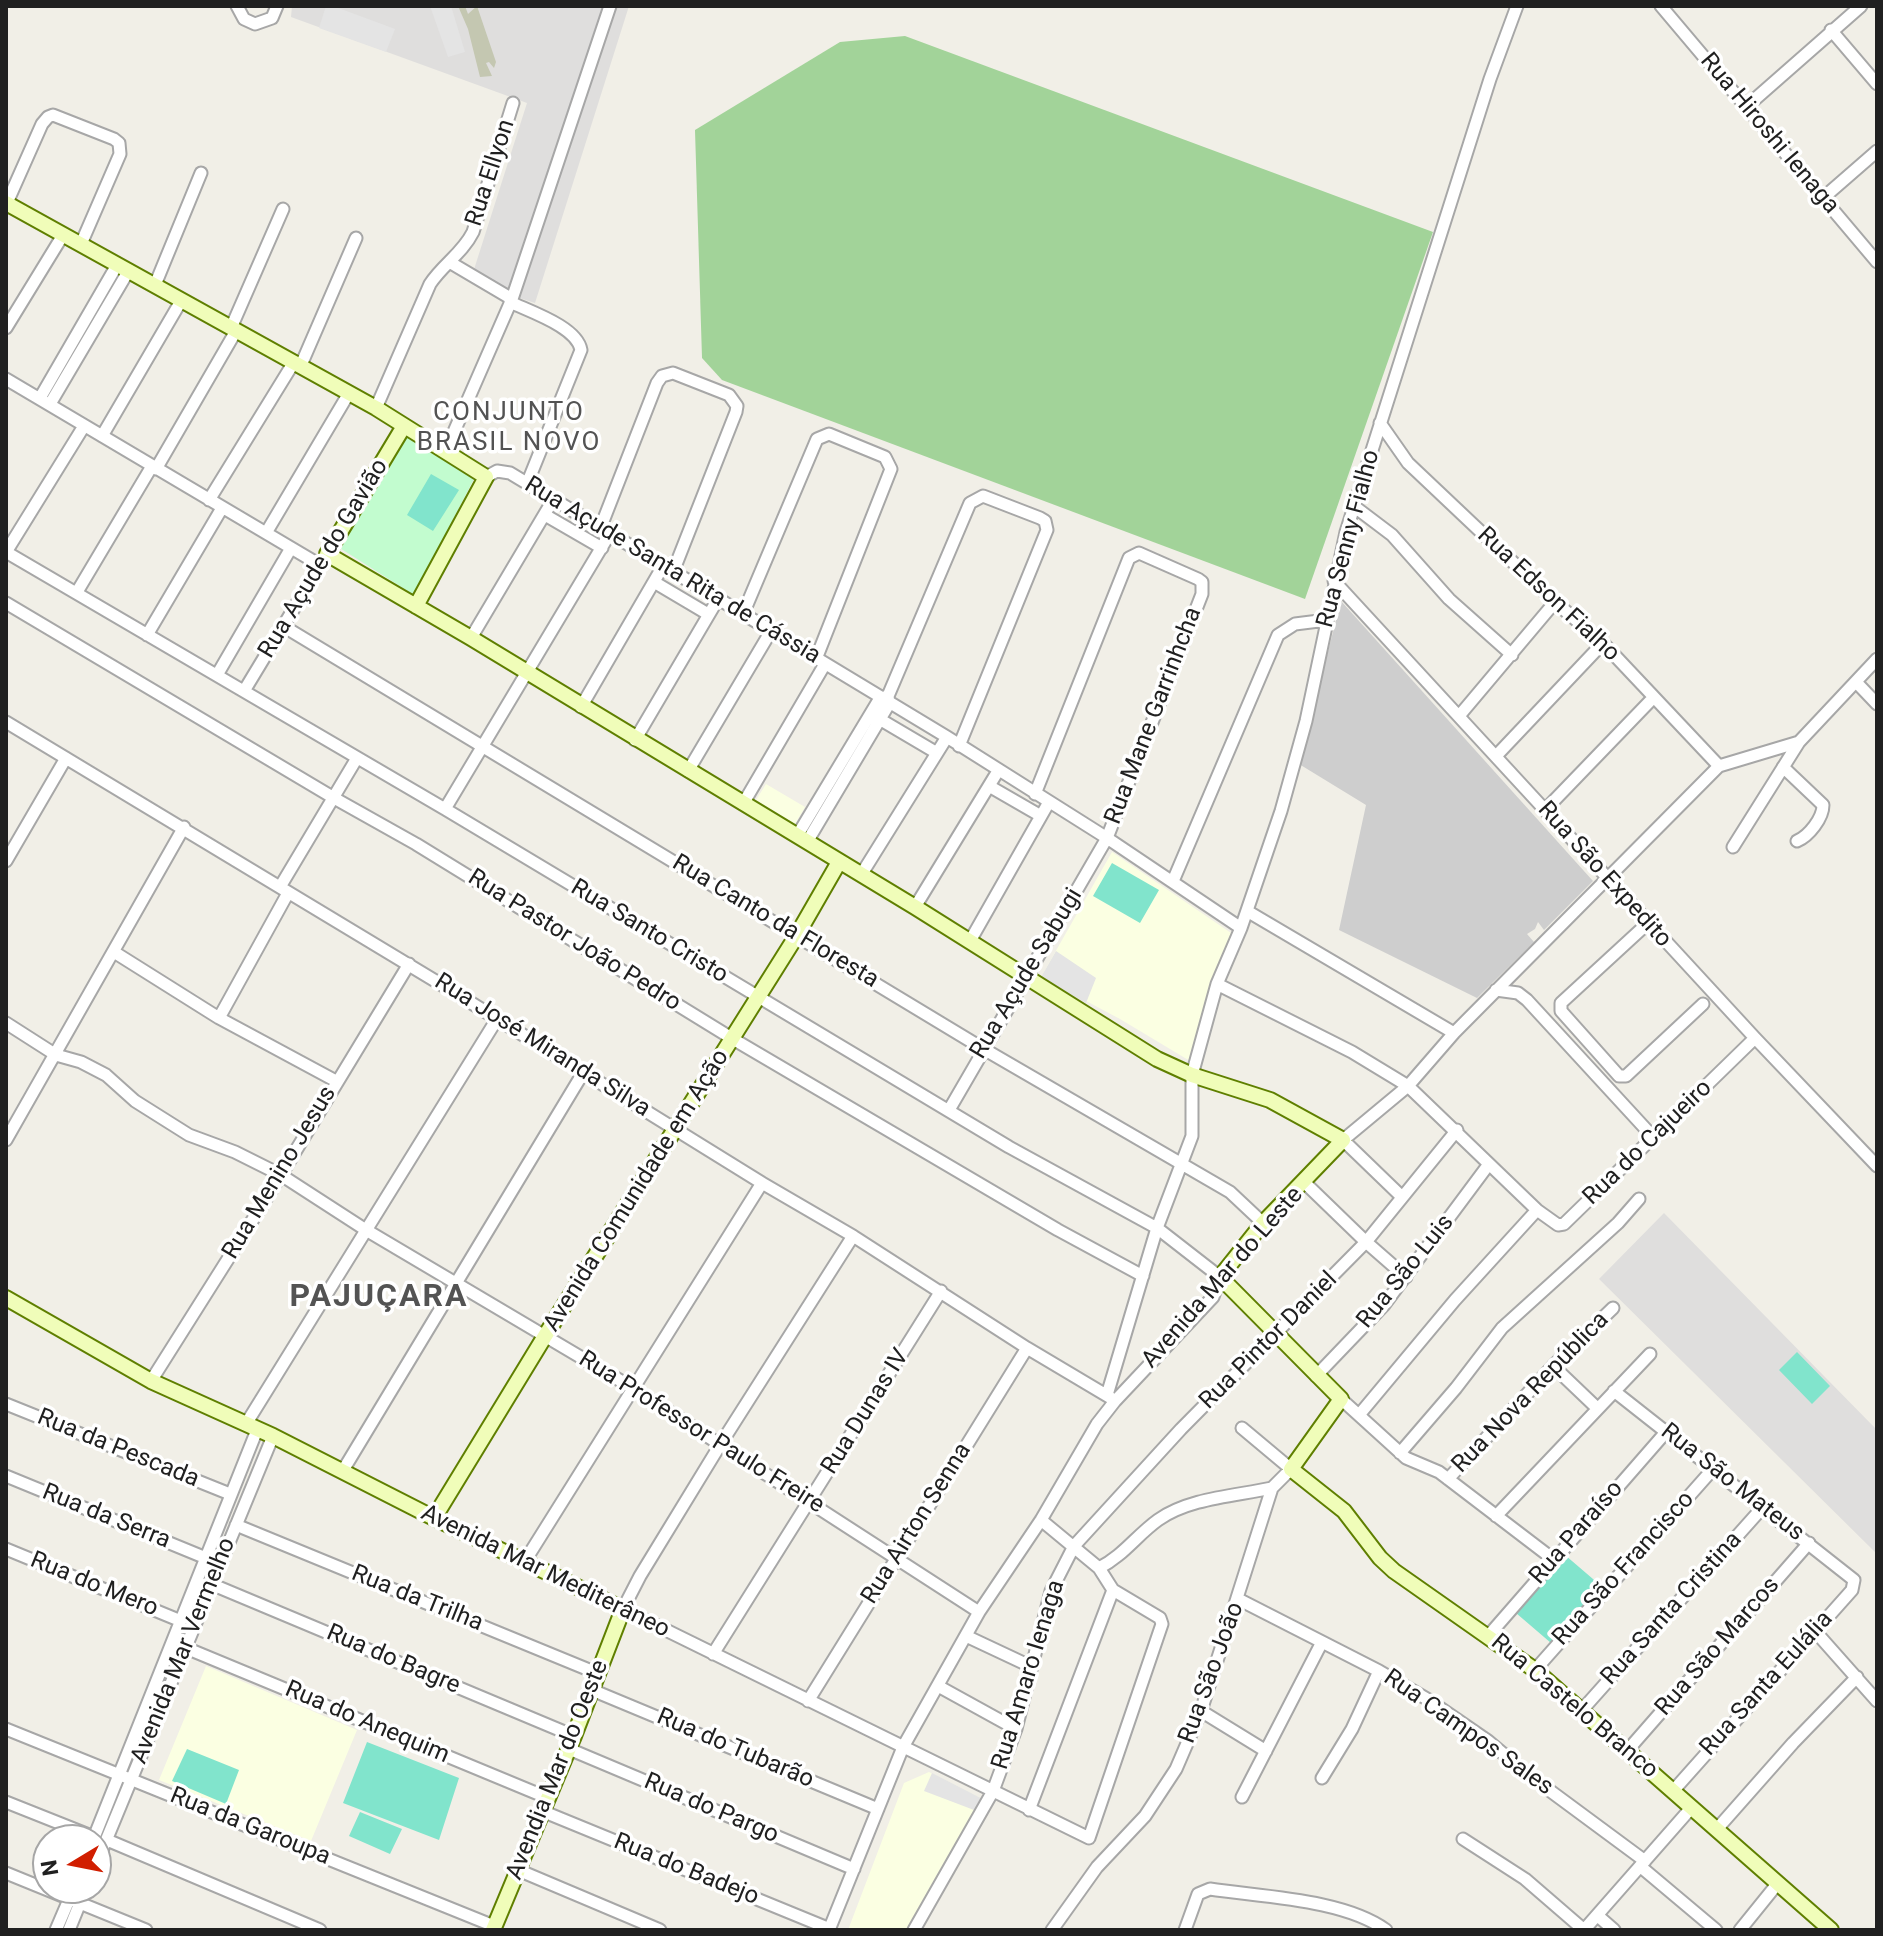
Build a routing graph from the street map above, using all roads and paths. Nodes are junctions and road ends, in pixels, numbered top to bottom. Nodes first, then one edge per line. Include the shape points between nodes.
1 (237, 6) edge
2 (277, 6) edge
3 (610, 6) edge
4 (1517, 6) edge
5 (1861, 6) edge
6 (1663, 7) edge
7 (1831, 30) junction
8 (1877, 84) edge
9 (513, 103) dead end
10 (1746, 107) junction
11 (1877, 151) edge
12 (201, 173) dead end
13 (1823, 198) junction
14 (6, 204) edge
15 (283, 209) dead end
16 (63, 235) junction
17 (356, 238) dead end
18 (81, 244) junction
19 (1877, 262) edge
20 (451, 263) junction
21 (123, 268) junction
22 (155, 285) junction
23 (511, 300) junction
24 (181, 301) junction
25 (6, 328) edge
26 (233, 329) junction
27 (298, 364) junction
28 (9, 380) edge
29 (349, 393) junction
30 (6, 394) edge
31 (45, 401) junction
32 (376, 408) junction
33 (1380, 423) junction
34 (84, 426) junction
35 (404, 426) junction
36 (102, 436) junction
37 (446, 450) junction
38 (154, 467) junction
39 (486, 477) junction
40 (527, 484) junction
41 (209, 500) junction
42 (553, 500) junction
43 (1355, 507) junction
44 (222, 508) junction
45 (545, 515) junction
46 (605, 532) junction
47 (266, 533) junction
48 (291, 548) junction
49 (602, 548) junction
50 (6, 552) edge
51 (323, 560) junction
52 (668, 569) junction
53 (1334, 581) junction
54 (654, 582) junction
55 (77, 592) junction
56 (718, 599) junction
57 (1555, 602) junction
58 (6, 603) edge
59 (416, 606) junction
60 (708, 614) junction
61 (743, 614) junction
62 (1327, 620) junction
63 (283, 626) junction
64 (771, 631) junction
65 (147, 635) junction
66 (471, 638) junction
67 (1603, 643) junction
68 (1512, 655) junction
69 (1877, 659) edge
70 (820, 661) junction
71 (526, 672) junction
72 (217, 675) junction
73 (1856, 682) junction
74 (244, 691) junction
75 (1653, 698) junction
76 (886, 699) junction
77 (1877, 704) edge
78 (581, 707) junction
79 (875, 716) junction
80 (1459, 716) junction
81 (6, 722) edge
82 (947, 737) junction
83 (635, 740) junction
84 (1799, 742) junction
85 (482, 746) junction
86 (959, 746) junction
87 (937, 753) junction
88 (1496, 756) junction
89 (66, 758) junction
90 (357, 758) junction
91 (1719, 766) junction
92 (1783, 767) junction
93 (688, 771) junction
94 (998, 771) junction
95 (989, 786) junction
96 (1035, 794) junction
97 (334, 798) junction
98 (1049, 802) junction
99 (743, 804) junction
100 (445, 809) junction
101 (1545, 810) junction
102 (1041, 816) junction
103 (184, 827) junction
104 (1107, 838) junction
105 (802, 839) junction
106 (1797, 841) dead end
107 (1733, 847) dead end
108 (6, 861) edge
109 (839, 862) junction
110 (861, 875) junction
111 (1607, 878) junction
112 (1173, 881) junction
113 (284, 890) junction
114 (915, 907) junction
115 (1247, 911) junction
116 (1648, 923) junction
117 (1241, 928) junction
118 (797, 935) junction
119 (970, 941) junction
120 (114, 952) junction
121 (409, 964) junction
122 (1026, 978) junction
123 (1217, 984) junction
124 (1496, 990) junction
125 (758, 997) junction
126 (1703, 1004) dead end
127 (219, 1018) junction
128 (497, 1019) junction
129 (6, 1023) edge
130 (1454, 1033) junction
131 (1755, 1038) junction
132 (733, 1039) junction
133 (982, 1048) junction
134 (56, 1055) junction
135 (583, 1073) junction
136 (1192, 1075) junction
137 (336, 1081) junction
138 (1408, 1086) junction
139 (949, 1110) junction
140 (677, 1129) junction
141 (1457, 1130) junction
142 (1654, 1138) junction
143 (6, 1140) edge
144 (1343, 1140) junction
145 (1182, 1164) junction
146 (1489, 1164) junction
147 (1877, 1166) edge
148 (281, 1175) junction
149 (1304, 1182) junction
150 (762, 1183) junction
151 (1401, 1196) junction
152 (1639, 1199) dead end
153 (1537, 1210) junction
154 (1263, 1223) junction
155 (1157, 1228) junction
156 (366, 1230) junction
157 (853, 1236) junction
158 (1366, 1242) junction
159 (1143, 1276) junction
160 (1220, 1277) junction
161 (1406, 1277) junction
162 (456, 1281) junction
163 (941, 1291) junction
164 (6, 1298) edge
165 (1613, 1308) dead end
166 (1275, 1335) junction
167 (545, 1336) junction
168 (1027, 1348) junction
169 (1650, 1354) dead end
170 (1553, 1366) junction
171 (1316, 1376) junction
172 (151, 1381) junction
173 (631, 1387) junction
174 (1614, 1391) junction
175 (1111, 1398) junction
176 (1341, 1399) junction
177 (6, 1404) edge
178 (1597, 1408) junction
179 (1359, 1415) junction
180 (252, 1427) junction
181 (1242, 1428) dead end
182 (1666, 1432) junction
183 (273, 1436) junction
184 (720, 1445) junction
185 (1400, 1453) junction
186 (1291, 1469) junction
187 (1713, 1469) junction
188 (342, 1472) junction
189 (6, 1476) edge
190 (1448, 1479) junction
191 (1272, 1488) junction
192 (230, 1494) junction
193 (810, 1501) junction
194 (1763, 1507) junction
195 (1496, 1516) junction
196 (434, 1518) junction
197 (1041, 1520) junction
198 (236, 1525) junction
199 (1809, 1543) junction
200 (1074, 1546) junction
201 (6, 1549) edge
202 (895, 1557) junction
203 (206, 1558) junction
204 (1553, 1559) junction
205 (525, 1561) junction
206 (1099, 1568) junction
207 (1850, 1576) joint
208 (211, 1584) junction
209 (1113, 1590) junction
210 (1238, 1599) junction
211 (623, 1609) junction
212 (979, 1612) junction
213 (181, 1621) junction
214 (1814, 1630) junction
215 (1489, 1635) junction
216 (966, 1636) junction
217 (1322, 1642) junction
218 (186, 1648) junction
219 (713, 1654) junction
220 (1032, 1667) junction
221 (1535, 1670) junction
222 (1379, 1671) junction
223 (599, 1674) junction
224 (1857, 1677) junction
225 (938, 1686) junction
226 (592, 1690) junction
227 (808, 1701) junction
228 (1877, 1701) edge
229 (1582, 1710) junction
230 (1201, 1711) junction
231 (6, 1729) edge
232 (1016, 1729) junction
233 (571, 1742) junction
234 (903, 1747) junction
235 (1266, 1751) junction
236 (1627, 1751) junction
237 (119, 1774) junction
238 (1322, 1778) dead end
239 (132, 1779) junction
240 (993, 1791) junction
241 (1673, 1791) junction
242 (1242, 1797) dead end
243 (6, 1802) edge
244 (545, 1805) junction
245 (1692, 1807) junction
246 (878, 1809) junction
247 (1029, 1810) junction
248 (58, 1824) edge
249 (99, 1824) edge
250 (112, 1828) edge
251 (1717, 1829) junction
252 (1463, 1839) dead end
253 (112, 1842) edge
254 (1643, 1864) junction
255 (854, 1869) junction
256 (518, 1870) junction
257 (6, 1873) edge
258 (32, 1882) edge
259 (1778, 1883) junction
260 (70, 1904) edge
261 (73, 1904) edge
262 (89, 1904) edge
263 (1598, 1916) junction
264 (493, 1928) edge
265 (56, 1930) edge
266 (69, 1930) edge
267 (146, 1930) edge
268 (320, 1930) edge
269 (660, 1930) edge
270 (830, 1930) edge
271 (914, 1930) edge
272 (1052, 1930) edge
273 (1185, 1930) edge
274 (1386, 1930) edge
275 (1584, 1930) edge
276 (1614, 1930) edge
277 (1716, 1930) edge
278 (1740, 1930) edge
279 (1831, 1930) edge

1 - 2 street via 244,19 255,24 272,18
3 - 23 street
4 - 33 street, Rua Senny Fialho
5 - 7 street
6 - 10 street, Rua Hiroshi Ienaga
7 - 8 street
7 - 10 street
9 - 20 street, Rua Ellyon via 473,232
10 - 13 street, Rua Hiroshi Ienaga
11 - 13 street
12 - 22 street
13 - 19 street, Rua Hiroshi Ienaga
14 - 16 street, Rua Açude Santa Rita de Cássia
14 - 18 street via 48,117 114,139 120,154
15 - 26 street
16 - 18 street, Rua Açude Santa Rita de Cássia
16 - 25 street
17 - 27 street
18 - 21 street, Rua Açude Santa Rita de Cássia
20 - 23 street
20 - 32 street, Rua Ellyon via 430,284
21 - 22 street, Rua Açude Santa Rita de Cássia
21 - 31 street
22 - 24 street, Rua Açude Santa Rita de Cássia
23 - 37 street
23 - 40 street via 569,331 581,350
24 - 26 street, Rua Açude Santa Rita de Cássia
24 - 36 street
26 - 27 street, Rua Açude Santa Rita de Cássia
26 - 38 street
27 - 29 street, Rua Açude Santa Rita de Cássia
27 - 41 street
28 - 30 street
28 - 31 street
29 - 32 street, Rua Açude Santa Rita de Cássia
29 - 47 street
31 - 34 street
32 - 35 street, Rua Açude Santa Rita de Cássia
33 - 43 street, Rua Senny Fialho
33 - 57 street, Rua Edson Fialho via 1408,463
34 - 36 street
34 - 50 street
35 - 37 street, Rua Açude Santa Rita de Cássia
35 - 51 street, Rua Açude do Gavião
36 - 38 street
37 - 39 street, Rua Açude Santa Rita de Cássia
38 - 41 street
38 - 55 street
39 - 40 street, Rua Açude Santa Rita de Cássia via 502,471
39 - 59 street
40 - 42 street, Rua Açude Santa Rita de Cássia
41 - 44 street
42 - 45 street
42 - 46 street, Rua Açude Santa Rita de Cássia
43 - 53 street, Rua Senny Fialho
43 - 68 street via 1392,535 1449,599
44 - 47 street
44 - 65 street
45 - 49 street
45 - 66 street
46 - 49 street
46 - 52 street, Rua Açude Santa Rita de Cássia
46 - 52 street via 662,376 673,373 729,395 736,412
47 - 48 street
48 - 51 street
48 - 72 street
49 - 71 street
50 - 55 street, Rua Santo Cristo
51 - 59 street
51 - 63 street, Rua Açude do Gavião
52 - 54 street
52 - 56 street, Rua Açude Santa Rita de Cássia
53 - 62 street, Rua Senny Fialho
53 - 80 street, Rua São Expedito
54 - 60 street
54 - 78 street
55 - 65 street, Rua Santo Cristo
56 - 60 street
56 - 61 street, Rua Açude Santa Rita de Cássia
57 - 67 street, Rua Edson Fialho
57 - 68 street
58 - 97 street, Rua Pastor João Pedro
59 - 66 street
60 - 83 street
61 - 64 street, Rua Açude Santa Rita de Cássia
61 - 70 street via 817,439 829,434 885,457 891,469
62 - 112 street via 1295,624 1278,635
62 - 115 street, Rua Senny Fialho via 1306,721
63 - 74 street, Rua Açude do Gavião
63 - 85 street, Rua Canto da Floresta
64 - 70 street, Rua Açude Santa Rita de Cássia
64 - 93 street
65 - 72 street, Rua Santo Cristo
66 - 71 street
67 - 75 street, Rua Edson Fialho
67 - 88 street
68 - 80 street
69 - 73 street, Avenida Mar do Leste
70 - 76 street, Rua Açude Santa Rita de Cássia
70 - 99 street
71 - 78 street
71 - 85 street
72 - 74 street, Rua Santo Cristo
73 - 77 street
73 - 84 street, Avenida Mar do Leste
74 - 90 street, Rua Santo Cristo
75 - 91 street, Rua Edson Fialho
75 - 101 street
76 - 79 street
76 - 82 street, Rua Açude Santa Rita de Cássia
76 - 86 street via 974,499 983,496 1045,521 1047,530
78 - 83 street
79 - 87 street
79 - 105 street
80 - 88 street, Rua São Expedito
81 - 89 street, Rua José Miranda Silva
82 - 86 street, Rua Açude Santa Rita de Cássia
82 - 87 street
83 - 93 street
84 - 91 street, Avenida Mar do Leste
84 - 92 street
85 - 100 street
85 - 118 street, Rua Canto da Floresta
86 - 94 street, Rua Açude Santa Rita de Cássia
87 - 110 street
88 - 101 street, Rua São Expedito
89 - 103 street, Rua José Miranda Silva
89 - 108 street
90 - 97 street
90 - 100 street, Rua Santo Cristo
91 - 111 street, Avenida Mar do Leste
92 - 106 street via 1823,805 1811,830
92 - 107 street
93 - 99 street
94 - 95 street
94 - 96 street, Rua Açude Santa Rita de Cássia
95 - 102 street
95 - 114 street
96 - 98 street, Rua Açude Santa Rita de Cássia
96 - 104 street, Rua Mane Garrinhcha via 1129,558 1139,553 1198,579 1202,594
97 - 113 street
97 - 132 street, Rua Pastor João Pedro
98 - 102 street
98 - 104 street, Rua Açude Santa Rita de Cássia
99 - 105 street
100 - 125 street, Rua Santo Cristo
101 - 111 street, Rua São Expedito
102 - 119 street
103 - 113 street, Rua José Miranda Silva
103 - 120 street
104 - 112 street, Rua Açude Santa Rita de Cássia
104 - 122 street, Rua Açude Sabugi
105 - 109 street
109 - 110 street
109 - 118 street, Avenida Comunidade em Ação
110 - 114 street
111 - 116 street, Rua São Expedito
111 - 124 street, Avenida Mar do Leste
112 - 117 street, Rua Açude Santa Rita de Cássia
113 - 121 street, Rua José Miranda Silva
113 - 127 street
114 - 119 street
115 - 117 street, Rua Senny Fialho
115 - 130 street
116 - 126 street via 1561,1003 1561,1011 1619,1076 1626,1076
116 - 131 street, Rua São Expedito
117 - 123 street, Rua Senny Fialho
118 - 125 street, Avenida Comunidade em Ação
118 - 133 street, Rua Canto da Floresta
119 - 122 street
120 - 127 street
120 - 134 street
121 - 128 street, Rua José Miranda Silva
121 - 137 street, Rua Menino Jesus
122 - 133 street, Rua Açude Sabugi
122 - 136 street
123 - 136 street, Rua Senny Fialho
123 - 138 street
124 - 130 street, Avenida Mar do Leste
124 - 142 street via 1527,1000
125 - 132 street, Avenida Comunidade em Ação
125 - 139 street, Rua Santo Cristo
127 - 137 street
128 - 135 street, Rua José Miranda Silva
128 - 156 street, Avenida Mar Vermelho
129 - 134 street, Rua Professor Paulo Freire
130 - 138 street, Avenida Mar do Leste
131 - 142 street, Rua do Cajueiro
131 - 147 street, Rua São Expedito
132 - 140 street, Avenida Comunidade em Ação
132 - 159 street, Rua Pastor João Pedro
133 - 139 street, Rua Açude Sabugi
133 - 145 street, Rua Canto da Floresta
134 - 143 street
134 - 148 street, Rua Professor Paulo Freire via 94,1067 135,1101 201,1142
135 - 140 street, Rua José Miranda Silva
135 - 162 street
136 - 144 street via 1270,1100
136 - 145 street, Rua Senny Fialho via 1192,1136
137 - 148 street, Rua Menino Jesus
138 - 141 street
138 - 144 street, Avenida Mar do Leste
139 - 155 street, Rua Santo Cristo
140 - 150 street, Rua José Miranda Silva
140 - 167 street, Avenida Comunidade em Ação
141 - 146 street
141 - 151 street, Rua Pintor Daniel
142 - 153 street, Rua do Cajueiro via 1564,1224 1554,1224
144 - 149 street, Avenida Mar do Leste
144 - 151 street
145 - 154 street, Rua Canto da Floresta via 1230,1192
145 - 155 street, Rua Senny Fialho
146 - 153 street
146 - 161 street, Rua São Luis
148 - 156 street, Rua Professor Paulo Freire
148 - 172 street, Rua Menino Jesus
149 - 154 street, Avenida Mar do Leste
149 - 158 street
150 - 157 street, Rua José Miranda Silva
150 - 173 street
151 - 158 street, Rua Pintor Daniel
152 - 185 street via 1502,1328
153 - 179 street
154 - 160 street, Avenida Mar do Leste
155 - 159 street, Rua Senny Fialho
155 - 160 street, Rua Santo Cristo
156 - 162 street, Rua Professor Paulo Freire
156 - 180 street, Avenida Mar Vermelho
157 - 163 street, Rua José Miranda Silva
157 - 184 street
158 - 161 street
158 - 166 street, Rua Pintor Daniel
159 - 175 street, Rua Senny Fialho
160 - 166 street, Rua Santo Cristo
160 - 175 street, Avenida Mar do Leste via 1213,1297
161 - 171 street, Rua São Luis
162 - 167 street, Rua Professor Paulo Freire
162 - 188 street
163 - 168 street, Rua José Miranda Silva
163 - 193 street, Rua Dunas IV
164 - 172 street, Avenida Mar Mediterâneo
165 - 170 street, Rua Nova República
166 - 171 street, Rua Santo Cristo
166 - 200 street, Rua Pintor Daniel
167 - 173 street, Rua Professor Paulo Freire
167 - 196 street, Avenida Comunidade em Ação
168 - 175 street, Rua José Miranda Silva
168 - 202 street, Rua Airton Senna
169 - 174 street
170 - 178 street
170 - 190 street, Rua Nova República
171 - 176 street, Rua Santo Cristo
172 - 180 street, Avenida Mar Mediterâneo
173 - 184 street, Rua Professor Paulo Freire
173 - 205 street
174 - 178 street
174 - 182 street, Rua São Mateus
175 - 197 street, Avenida Mar do Leste
176 - 179 street
176 - 186 street, Rua São João
177 - 192 street, Rua da Pescada
178 - 195 street
179 - 185 street
180 - 183 street, Avenida Mar Mediterâneo
180 - 192 street, Avenida Mar Vermelho
181 - 186 street, Rua Castelo Branco
182 - 187 street, Rua São Mateus
182 - 204 street, Rua Paraíso
183 - 188 street, Avenida Mar Mediterâneo
183 - 198 street, Avenida Mar Vermelho
184 - 193 street, Rua Professor Paulo Freire
184 - 211 street
185 - 190 street
186 - 191 street, Rua São João
186 - 215 street, Rua Castelo Branco via 1344,1511 1394,1571
187 - 194 street, Rua São Mateus
187 - 221 street, Rua São Francisco
188 - 196 street, Avenida Mar Mediterâneo
189 - 203 street, Rua da Serra
190 - 195 street
191 - 206 street via 1172,1511
191 - 210 street, Rua São João
192 - 203 street, Avenida Mar Vermelho
193 - 202 street, Rua Professor Paulo Freire
193 - 219 street, Rua Dunas IV
194 - 199 street, Rua São Mateus
194 - 229 street, Rua Santa Cristina
195 - 204 street
196 - 205 street, Avenida Mar Mediterâneo
197 - 200 street
197 - 212 street, Avenida Mar do Leste
198 - 208 street, Avenida Mar Vermelho
198 - 223 street, Rua da Trilha
199 - 207 street, Rua São Mateus
199 - 236 street, Rua São Marcos
200 - 206 street
200 - 220 street, Rua Amaro Ienaga via 1051,1591
201 - 213 street, Rua do Mero
202 - 212 street, Rua Professor Paulo Freire
202 - 227 street, Rua Airton Senna
203 - 213 street, Avenida Mar Vermelho
204 - 215 street, Rua Paraíso
205 - 211 street, Avenida Mar Mediterâneo
206 - 209 street
207 - 214 street, Rua Santa Eulália via 1852,1590
208 - 218 street, Avenida Mar Vermelho
208 - 233 street, Rua do Bagre
209 - 247 street
209 - 247 street, Avenida Mar Mediterâneo via 1160,1618 1163,1628 1089,1838
210 - 217 street, Rua Campos Sales
210 - 230 street, Rua São João
211 - 219 street, Avenida Mar Mediterâneo
211 - 223 street, Avendia Mar do Oeste
212 - 216 street, Avenida Mar do Leste
213 - 237 street, Avenida Mar Vermelho
214 - 224 street
214 - 241 street, Rua Santa Eulália
215 - 221 street, Rua Castelo Branco
216 - 220 street
216 - 225 street, Avenida Mar do Leste
217 - 222 street, Rua Campos Sales
217 - 235 street
218 - 239 street, Avenida Mar Vermelho
218 - 244 street, Rua do Anequim
219 - 227 street, Avenida Mar Mediterâneo
220 - 232 street, Rua Amaro Ienaga
221 - 229 street, Rua Castelo Branco
222 - 238 street
222 - 254 street, Rua Campos Sales via 1488,1741
223 - 226 street, Avendia Mar do Oeste
224 - 228 street
224 - 251 street
225 - 232 street
225 - 234 street, Avenida Mar do Leste
226 - 233 street, Avendia Mar do Oeste
226 - 246 street, Rua do Tubarão
227 - 234 street, Avenida Mar Mediterâneo
229 - 236 street, Rua Castelo Branco
230 - 235 street
230 - 272 street, Rua São João via 1164,1790 1097,1867
231 - 237 street, Rua da Garoupa
232 - 240 street, Rua Amaro Ienaga
233 - 244 street, Avendia Mar do Oeste
233 - 255 street, Rua do Pargo
234 - 240 street, Avenida Mar Mediterâneo
234 - 246 street, Avenida Mar do Leste
235 - 242 street
236 - 241 street, Rua Castelo Branco
237 - 239 street, Rua da Garoupa
237 - 249 street, Avenida Mar Vermelho
239 - 250 street, Avenida Mar Vermelho
239 - 264 street, Rua da Garoupa
240 - 247 street, Avenida Mar Mediterâneo
240 - 271 street, Rua Amaro Ienaga
241 - 245 street, Rua Castelo Branco
243 - 248 street
244 - 256 street, Avendia Mar do Oeste
244 - 270 street, Rua do Badejo
245 - 251 street, Rua Castelo Branco
245 - 254 street
246 - 255 street, Avenida Mar do Leste
251 - 259 street, Rua Castelo Branco
252 - 275 street via 1525,1879
253 - 268 street
254 - 263 street
254 - 277 street, Rua Campos Sales
255 - 270 street, Avenida Mar do Leste
256 - 264 street, Avendia Mar do Oeste
256 - 269 street
257 - 258 street
259 - 278 street
259 - 279 street, Rua Castelo Branco
260 - 265 street
261 - 266 street
262 - 267 street
263 - 275 street
263 - 276 street
273 - 274 street via 1198,1894 1210,1889 1333,1907

